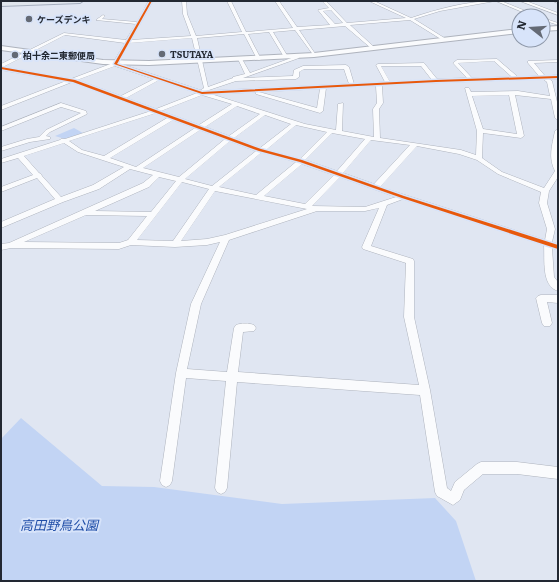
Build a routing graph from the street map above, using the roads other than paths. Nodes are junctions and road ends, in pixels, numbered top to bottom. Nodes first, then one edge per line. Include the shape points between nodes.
1 (30, 1) edge
2 (80, 1) edge
3 (151, 1) edge
4 (184, 1) edge
5 (230, 1) edge
6 (277, 1) edge
7 (324, 1) edge
8 (371, 1) edge
9 (493, 1) edge
10 (498, 1) edge
11 (522, 1) edge
12 (1, 3) edge
13 (451, 4) dead end
14 (458, 7) junction
15 (516, 8) edge
16 (332, 9) junction
17 (558, 14) edge
18 (103, 16) dead end
19 (411, 19) junction
20 (139, 23) junction
21 (346, 24) junction
22 (333, 25) junction
23 (296, 28) junction
24 (270, 31) junction
25 (511, 32) edge
26 (245, 33) junction
27 (194, 37) junction
28 (444, 40) junction
29 (128, 42) junction
30 (1, 48) edge
31 (372, 48) junction
32 (27, 52) junction
33 (314, 55) junction
34 (296, 56) junction
35 (286, 57) junction
36 (240, 59) junction
37 (259, 59) junction
38 (199, 61) junction
39 (558, 61) edge
40 (116, 64) junction
41 (1, 67) edge
42 (248, 74) junction
43 (543, 77) junction
44 (558, 77) edge
45 (235, 78) junction
46 (516, 78) junction
47 (158, 79) junction
48 (467, 80) junction
49 (74, 81) junction
50 (436, 81) junction
51 (379, 84) junction
52 (388, 84) junction
53 (352, 86) junction
54 (323, 87) junction
55 (203, 91) junction
56 (251, 91) junction
57 (469, 94) junction
58 (512, 94) junction
59 (553, 98) junction
60 (120, 99) junction
61 (236, 104) junction
62 (341, 104) dead end
63 (1, 108) edge
64 (155, 112) junction
65 (265, 113) junction
66 (171, 118) junction
67 (558, 118) edge
68 (295, 122) junction
69 (199, 128) junction
70 (1, 129) edge
71 (480, 130) junction
72 (331, 131) junction
73 (558, 131) edge
74 (339, 132) junction
75 (42, 137) junction
76 (369, 138) junction
77 (229, 139) junction
78 (377, 139) junction
79 (60, 141) junction
80 (415, 144) junction
81 (1, 149) edge
82 (260, 150) junction
83 (19, 155) junction
84 (104, 159) junction
85 (479, 159) junction
86 (1, 161) edge
87 (301, 161) junction
88 (129, 167) junction
89 (137, 169) junction
90 (558, 171) edge
91 (158, 174) junction
92 (38, 175) junction
93 (338, 175) junction
94 (180, 180) junction
95 (376, 187) junction
96 (214, 188) junction
97 (1, 190) edge
98 (545, 191) junction
99 (258, 197) junction
100 (403, 197) junction
101 (60, 200) junction
102 (384, 204) junction
103 (307, 207) junction
104 (316, 209) junction
105 (85, 213) junction
106 (152, 214) junction
107 (1, 225) edge
108 (226, 238) junction
109 (131, 242) junction
110 (175, 244) junction
111 (548, 244) junction
112 (11, 245) junction
113 (1, 247) edge
114 (558, 247) edge
115 (558, 288) edge
116 (558, 299) edge
117 (547, 323) dead end
118 (250, 328) dead end
119 (181, 373) junction
120 (232, 376) junction
121 (425, 390) junction
122 (558, 473) edge
123 (166, 481) dead end
124 (221, 488) dead end

1 - 12 highway
2 - 12 highway
3 - 20 street
4 - 27 street via 185,14
5 - 26 street
6 - 23 street
7 - 16 street
8 - 19 street
9 - 14 street
10 - 15 street
11 - 17 street
13 - 14 street
14 - 19 street
16 - 21 street
16 - 22 street via 320,10
18 - 20 street via 98,20
19 - 21 street
19 - 28 street
20 - 29 street
21 - 22 street
21 - 31 street
22 - 23 street
23 - 24 street
23 - 33 street
24 - 26 street
24 - 35 street
25 - 28 street
26 - 27 street
26 - 37 street
27 - 29 street
27 - 38 street
28 - 31 street
29 - 32 street via 64,34
29 - 40 street
30 - 32 street
31 - 33 street
32 - 40 street
32 - 41 street
33 - 34 street
34 - 35 street
34 - 42 street via 297,58
35 - 37 street
36 - 37 street
36 - 38 street
36 - 42 street
38 - 40 street
38 - 55 street via 206,88
39 - 43 street via 530,62
40 - 47 street
40 - 49 street
41 - 49 street
42 - 45 street
43 - 44 street
43 - 46 street
43 - 59 street via 549,80
45 - 53 street via 239,80 296,77 296,71 303,68 346,67
45 - 55 street
46 - 48 street
46 - 48 street via 495,60 455,63
47 - 55 street
47 - 60 street
48 - 50 street
48 - 57 street
49 - 60 street
49 - 63 street
50 - 52 street
50 - 52 street via 422,64 378,65
51 - 52 street
51 - 53 street
51 - 78 street via 380,103 376,109
53 - 54 street
54 - 56 street
54 - 56 street via 320,111
55 - 56 street
55 - 61 street
55 - 64 street
57 - 58 street
57 - 71 street
58 - 59 street
58 - 71 street via 521,136
59 - 67 street
60 - 64 street
61 - 65 street
61 - 69 street
62 - 74 street
64 - 66 street
64 - 79 street
65 - 68 street
65 - 77 street
66 - 69 street
66 - 84 street
68 - 72 street
68 - 82 street
69 - 77 street
69 - 89 street
70 - 75 street via 62,105 84,112 48,131
71 - 85 street
72 - 74 street
72 - 87 street
73 - 90 street via 554,154
74 - 76 street
75 - 79 street
75 - 81 street
76 - 78 street
76 - 93 street
77 - 82 street
77 - 94 street
78 - 80 street
79 - 83 street
79 - 84 street
80 - 85 street via 461,152
80 - 95 street
82 - 87 street
82 - 96 street
83 - 86 street
83 - 92 street
84 - 88 street
85 - 98 street via 500,173
87 - 93 street
87 - 99 street
88 - 89 street
88 - 101 street via 96,187
89 - 91 street
90 - 98 street
91 - 94 street
91 - 105 street via 146,185
92 - 97 street
92 - 101 street
93 - 95 street
93 - 103 street
94 - 96 street
94 - 106 street
95 - 100 street
96 - 99 street
96 - 110 street
98 - 111 street via 543,203 551,229
99 - 103 street
100 - 102 street
100 - 111 street
101 - 107 street
102 - 104 street via 365,209
102 - 121 street via 366,247 410,261 410,317
103 - 104 street
104 - 108 street
105 - 106 street
105 - 112 street
106 - 109 street
108 - 110 street
108 - 119 street via 196,304
109 - 110 street
109 - 112 street via 119,246
111 - 114 street
111 - 115 street via 550,278
112 - 113 street
116 - 117 street via 540,298
118 - 120 street via 239,328
119 - 120 street
119 - 123 street
120 - 121 street
120 - 124 street
121 - 122 street via 441,492 452,499 456,496 459,486 481,468 517,468

